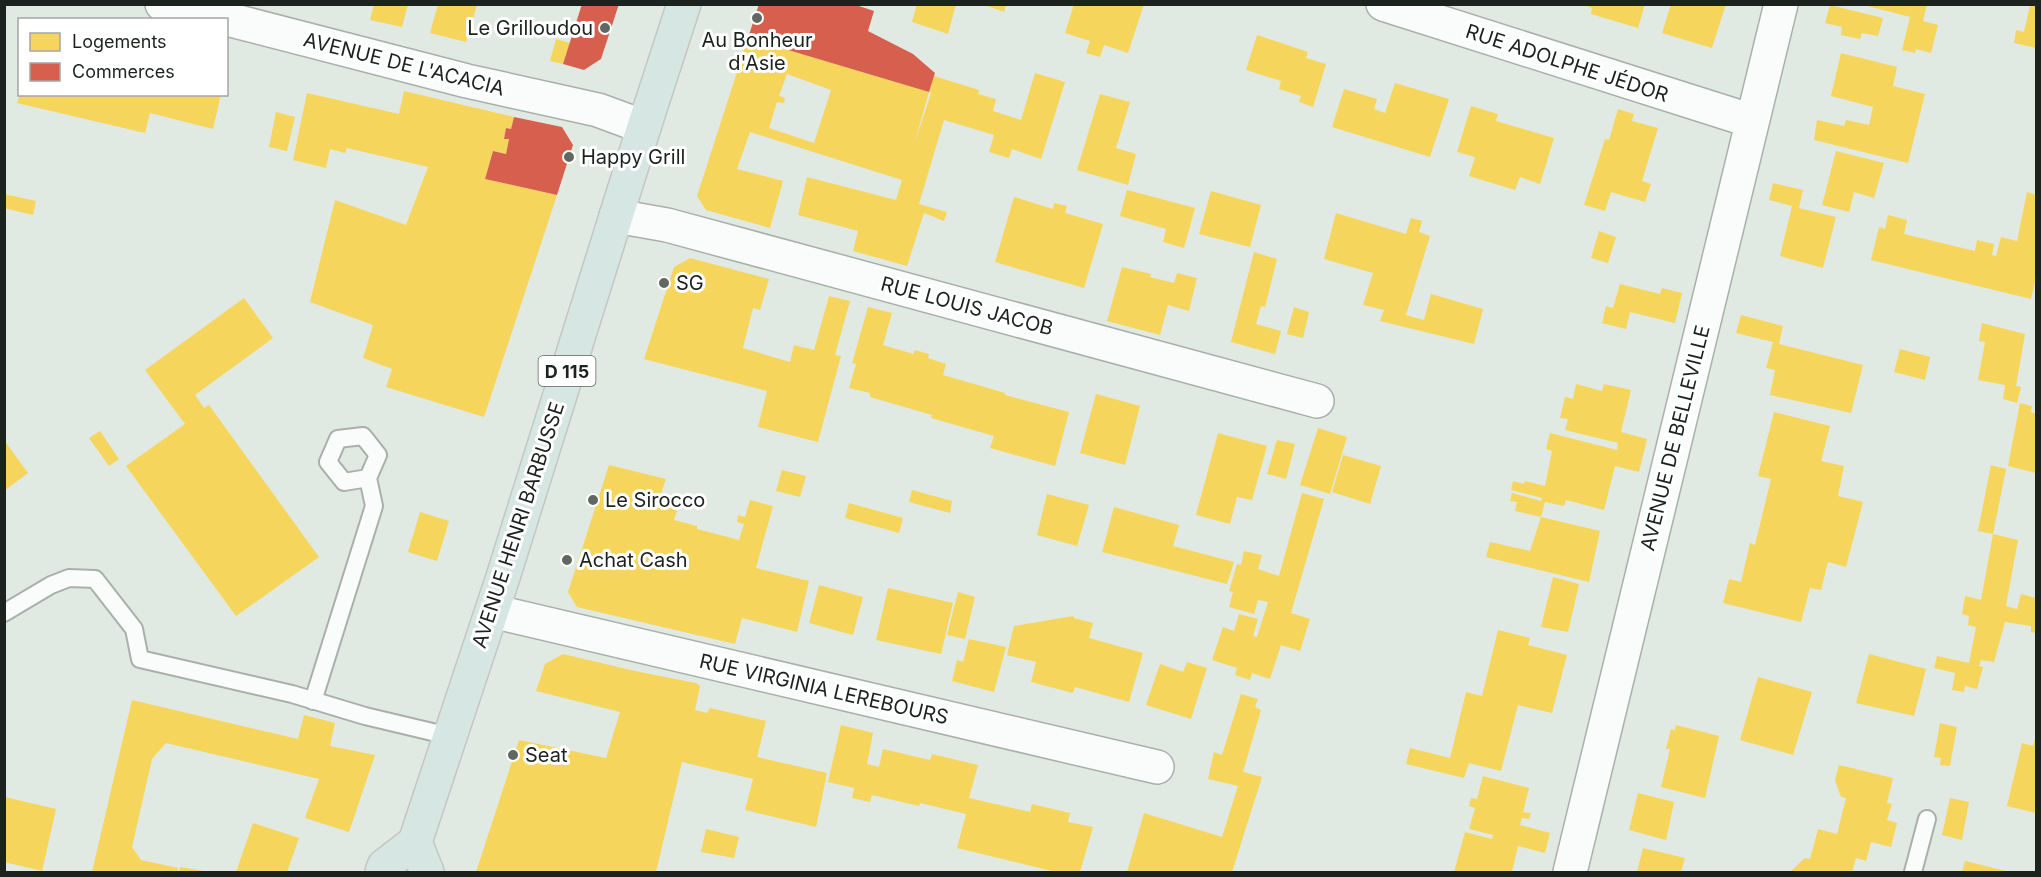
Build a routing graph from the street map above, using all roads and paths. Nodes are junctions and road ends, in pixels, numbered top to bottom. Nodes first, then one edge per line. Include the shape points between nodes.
1 (162, 4) edge
2 (684, 4) edge
3 (1383, 4) edge
4 (1781, 4) edge
5 (216, 10) edge
6 (1752, 121) junction
7 (644, 127) junction
8 (616, 216) junction
9 (1317, 401) dead end
10 (369, 478) dead end
11 (492, 611) junction
12 (4, 613) edge
13 (313, 701) junction
14 (449, 736) junction
15 (1157, 767) dead end
16 (1927, 819) dead end
17 (415, 842) junction
18 (382, 873) edge
19 (427, 873) edge
20 (1570, 873) edge
21 (1912, 873) edge

1 - 5 street, AVENUE DE L'ACACIA
2 - 7 main road, AVENUE HENRI BARBUSSE / D 115
3 - 6 street, RUE ADOLPHE JÉDOR
4 - 6 street, AVENUE DE BELLEVILLE
5 - 7 street, AVENUE DE L'ACACIA via 467,81 598,110
6 - 20 street, AVENUE DE BELLEVILLE
7 - 8 main road, AVENUE HENRI BARBUSSE / D 115
8 - 9 street, RUE LOUIS JACOB via 678,228
8 - 11 main road, AVENUE HENRI BARBUSSE / D 115
10 - 13 lane via 374,506
11 - 14 main road, AVENUE HENRI BARBUSSE / D 115
11 - 15 street, RUE VIRGINIA LEREBOURS
12 - 13 lane via 69,578 95,579 134,629 140,659
13 - 14 lane
14 - 17 main road, D 115
16 - 21 lane
17 - 18 main road via 384,866
17 - 19 main road

